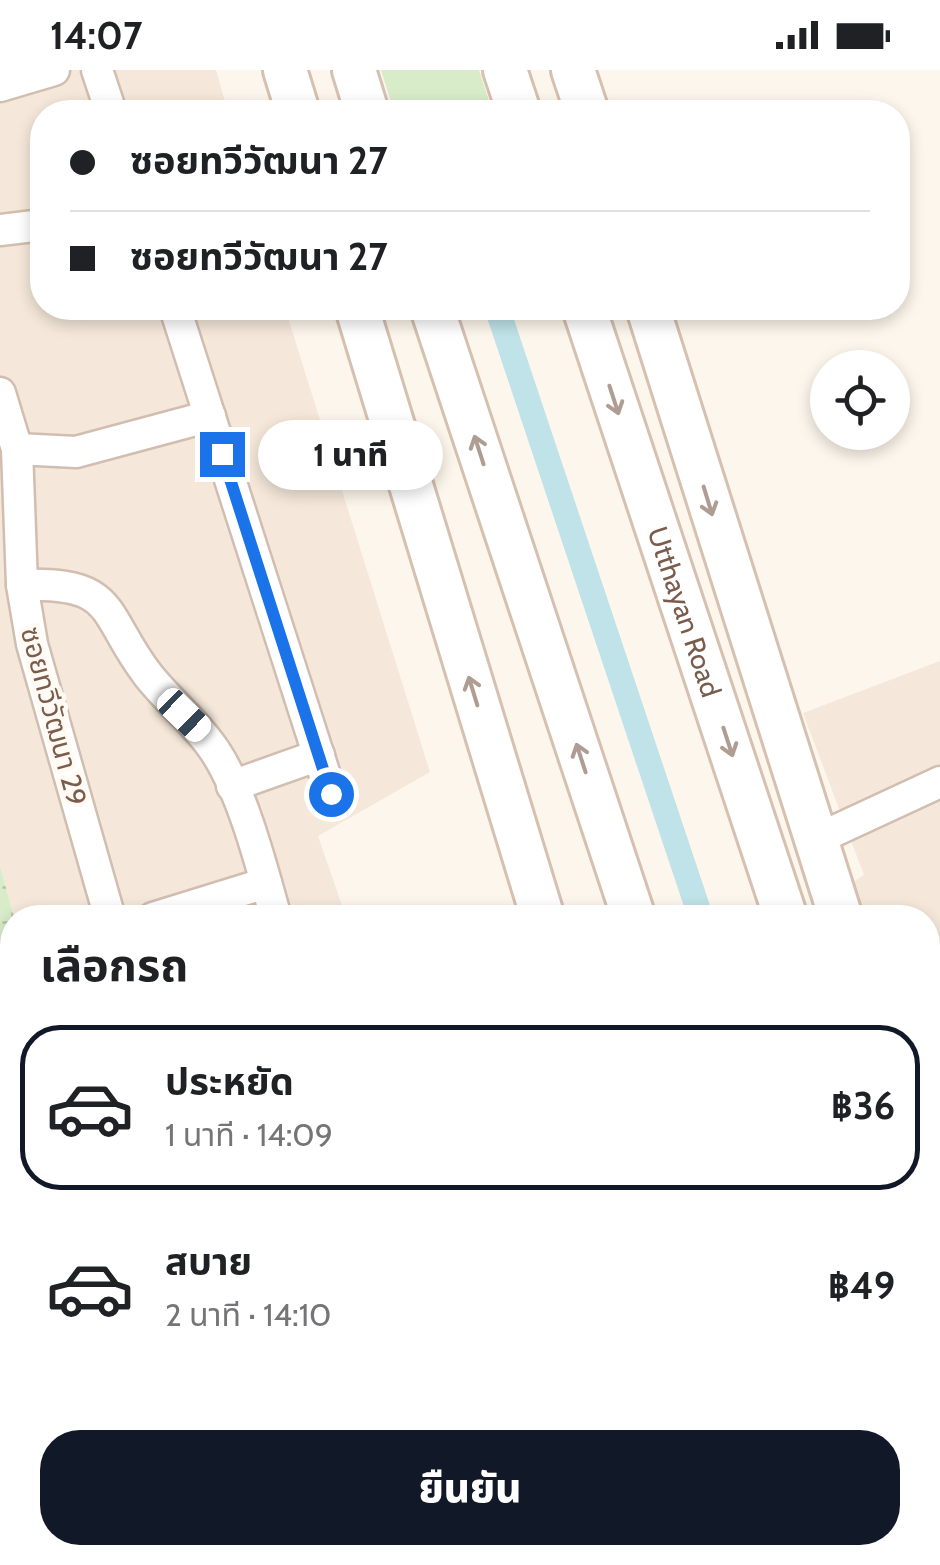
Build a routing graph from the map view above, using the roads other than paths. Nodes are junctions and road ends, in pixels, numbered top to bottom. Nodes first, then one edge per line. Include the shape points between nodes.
1 (54, 70) edge
2 (98, 70) edge
3 (285, 70) edge
4 (504, 70) edge
5 (574, 70) edge
6 (0, 86) edge
7 (107, 100) edge
8 (294, 100) edge
9 (515, 100) edge
10 (583, 100) edge
11 (30, 226) edge
12 (0, 230) edge
13 (179, 320) edge
14 (361, 320) edge
15 (436, 320) edge
16 (588, 320) edge
17 (652, 320) edge
18 (0, 393) edge
19 (210, 416) junction
20 (16, 449) junction
21 (22, 584) junction
22 (319, 755) junction
23 (940, 782) edge
24 (232, 786) junction
25 (331, 794) dead end
26 (597, 806) junction
27 (814, 840) junction
28 (266, 883) junction
29 (106, 905) edge
30 (196, 905) edge
31 (272, 905) edge
32 (540, 905) edge
33 (608, 905) edge
34 (630, 905) edge
35 (782, 905) edge
36 (836, 905) edge

1 - 6 street
2 - 7 street
3 - 8 main road
4 - 9 main road
5 - 10 main road
11 - 12 street
13 - 19 street
32 -> 14 main road
26 -> 15 main road
16 -> 35 main road, Utthayan Road
17 -> 27 main road, Utthayan Road
18 - 20 street, ซอยทวีวัฒนา 29
19 - 20 street via 76,452
19 - 22 street
20 - 21 street, ซอยทวีวัฒนา 29
21 - 24 street via 63,586 97,598 146,672 217,753
21 - 29 street, ซอยทวีวัฒนา 29 via 48,709
22 - 24 street
22 - 25 street
23 - 27 street
24 - 28 street
26 - 33 main road
26 - 34 main road
27 - 36 main road, Utthayan Road
28 - 30 street
28 - 31 street

